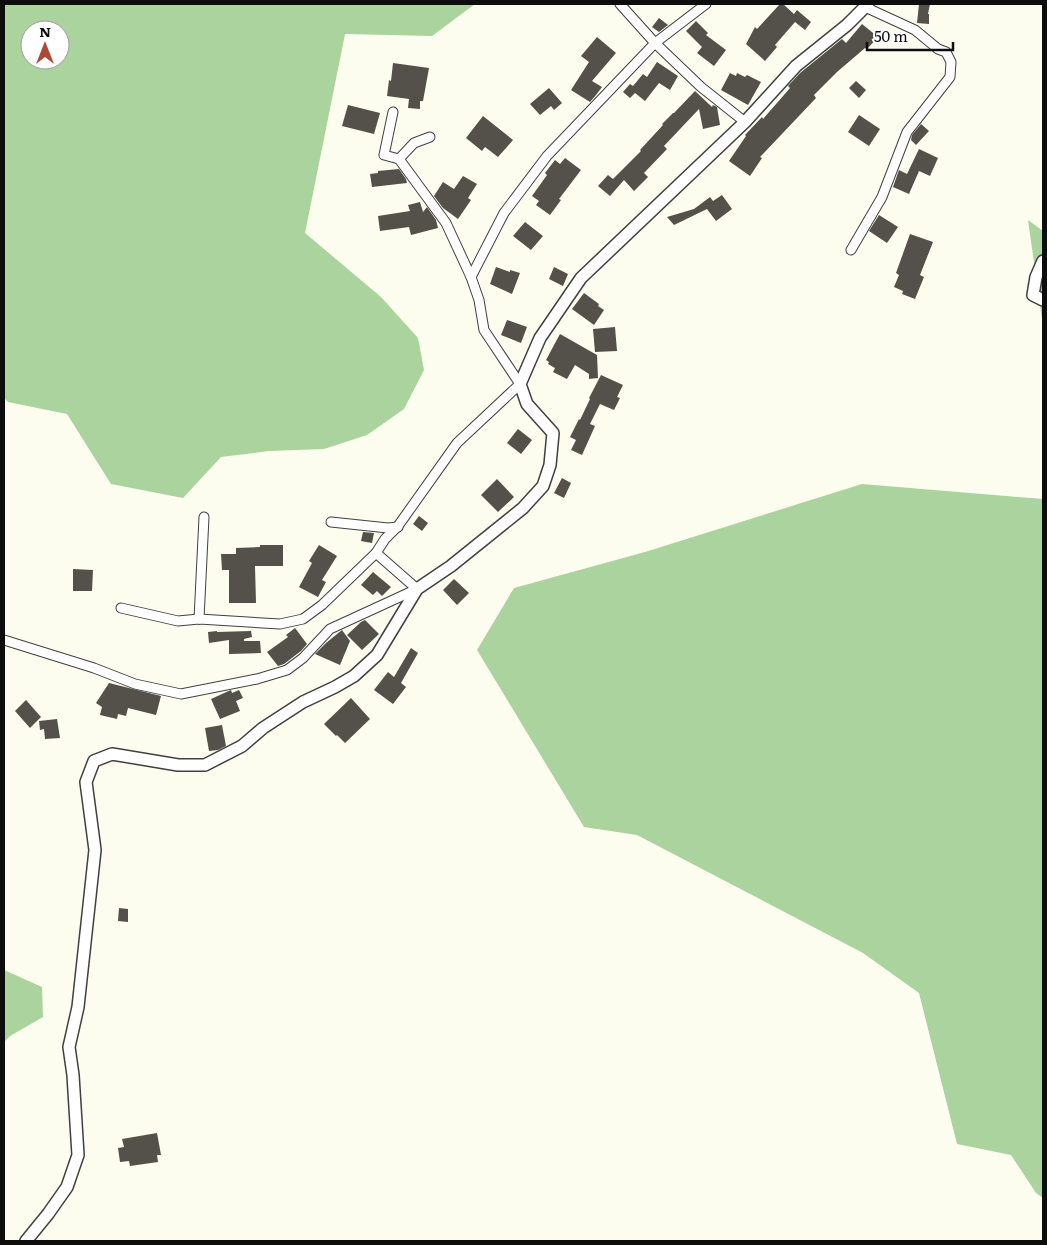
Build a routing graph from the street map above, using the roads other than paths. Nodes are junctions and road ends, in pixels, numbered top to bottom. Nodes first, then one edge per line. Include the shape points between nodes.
1 (620, 4) edge
2 (706, 4) edge
3 (866, 5) edge
4 (655, 43) junction
5 (393, 112) dead end
6 (745, 122) junction
7 (430, 137) dead end
8 (399, 159) junction
9 (851, 250) dead end
10 (1043, 261) edge
11 (471, 277) junction
12 (1043, 300) edge
13 (520, 384) junction
14 (204, 517) dead end
15 (331, 522) dead end
16 (398, 526) junction
17 (376, 553) junction
18 (417, 589) junction
19 (121, 608) dead end
20 (199, 619) junction
21 (4, 640) edge
22 (26, 1241) edge

1 - 4 street
2 - 4 street
3 - 6 street via 847,25 796,66
3 - 9 street via 914,30 938,50 946,52 951,62 950,78 907,132 882,197
4 - 6 street via 701,87
4 - 11 street via 546,156 504,213
5 - 8 street via 384,155
6 - 13 street via 581,278 540,338
7 - 8 street via 414,143
8 - 11 street via 446,223
10 - 12 street via 1036,277 1034,295
11 - 13 street via 484,330
13 - 16 street via 457,443
13 - 18 street via 527,404 553,433 544,486 523,508
14 - 20 street
15 - 16 street via 388,528
16 - 17 street
17 - 18 street
17 - 20 street via 303,619 280,624
18 - 21 street via 330,628 303,658 287,670 182,694 135,684
18 - 22 street via 377,654 354,676 303,702 242,746 205,765 178,765 112,754 94,761 86,782 95,850 78,1006 68,1047 78,1155 67,1187
19 - 20 street via 178,621

